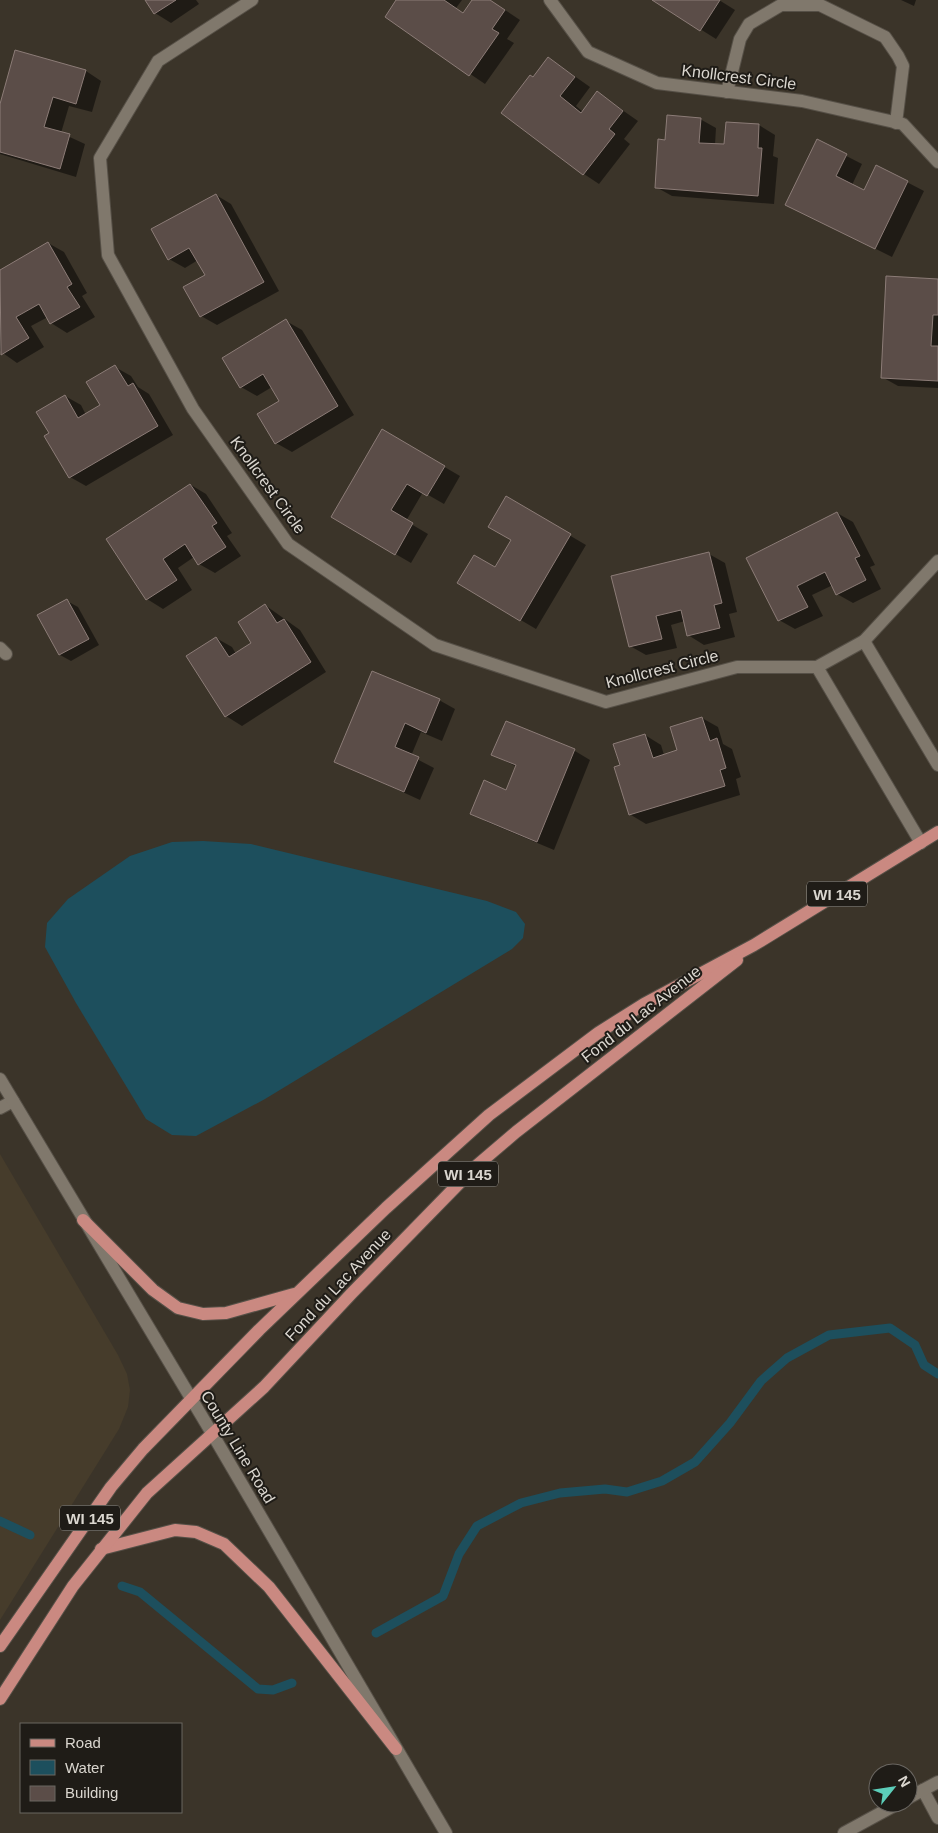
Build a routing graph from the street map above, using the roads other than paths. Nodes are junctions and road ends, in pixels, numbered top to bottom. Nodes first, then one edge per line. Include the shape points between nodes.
1 (252, 0) edge
2 (550, 0) edge
3 (727, 92) junction
4 (896, 123) junction
5 (938, 162) edge
6 (938, 561) edge
7 (864, 641) junction
8 (817, 667) junction
9 (938, 765) edge
10 (938, 832) edge
11 (921, 843) junction
12 (754, 945) junction
13 (0, 1079) edge
14 (12, 1101) junction
15 (0, 1108) edge
16 (84, 1220) junction
17 (297, 1294) junction
18 (190, 1399) junction
19 (213, 1435) junction
20 (101, 1549) junction
21 (0, 1646) edge
22 (0, 1699) edge
23 (396, 1749) junction
24 (938, 1782) edge
25 (923, 1790) junction
26 (918, 1793) edge
27 (881, 1813) edge
28 (938, 1818) edge
29 (446, 1833) edge
30 (844, 1833) edge

1 - 8 street, Knollcrest Circle via 158,60 100,158 108,255 194,408 288,544 435,645 606,702 737,667
2 - 3 street, Knollcrest Circle via 588,52 657,83
3 - 4 street, Knollcrest Circle via 802,101
3 - 4 street via 740,39 749,24 781,5 820,5 885,37 898,56 902,66
4 - 5 street, Knollcrest Circle via 903,124
6 - 7 street, Knollcrest Circle
7 - 8 street, Knollcrest Circle
7 - 9 street
8 - 11 street
10 - 11 main road, Fond du Lac Avenue / WI 145
11 - 12 main road, Fond du Lac Avenue / WI 145
12 - 17 main road, Fond du Lac Avenue / WI 145 via 644,1004 544,1072 453,1146
12 - 19 main road, Fond du Lac Avenue / WI 145 via 475,1167 264,1387
13 - 14 street, County Line Road
14 - 15 street
14 - 16 street, County Line Road
16 - 17 main road via 153,1290 178,1308 203,1314 226,1313
16 - 18 street, County Line Road
17 - 18 main road, Fond du Lac Avenue / WI 145
18 - 19 street, County Line Road
18 - 21 main road, Fond du Lac Avenue / WI 145 via 111,1487
19 - 20 main road, Fond du Lac Avenue / WI 145 via 147,1493
19 - 23 street, County Line Road
20 - 22 main road, Fond du Lac Avenue / WI 145 via 73,1586
20 - 23 main road via 175,1530 196,1532 224,1544 269,1586
23 - 29 street, County Line Road
24 - 25 street
25 - 26 street
25 - 28 street
27 - 30 street

